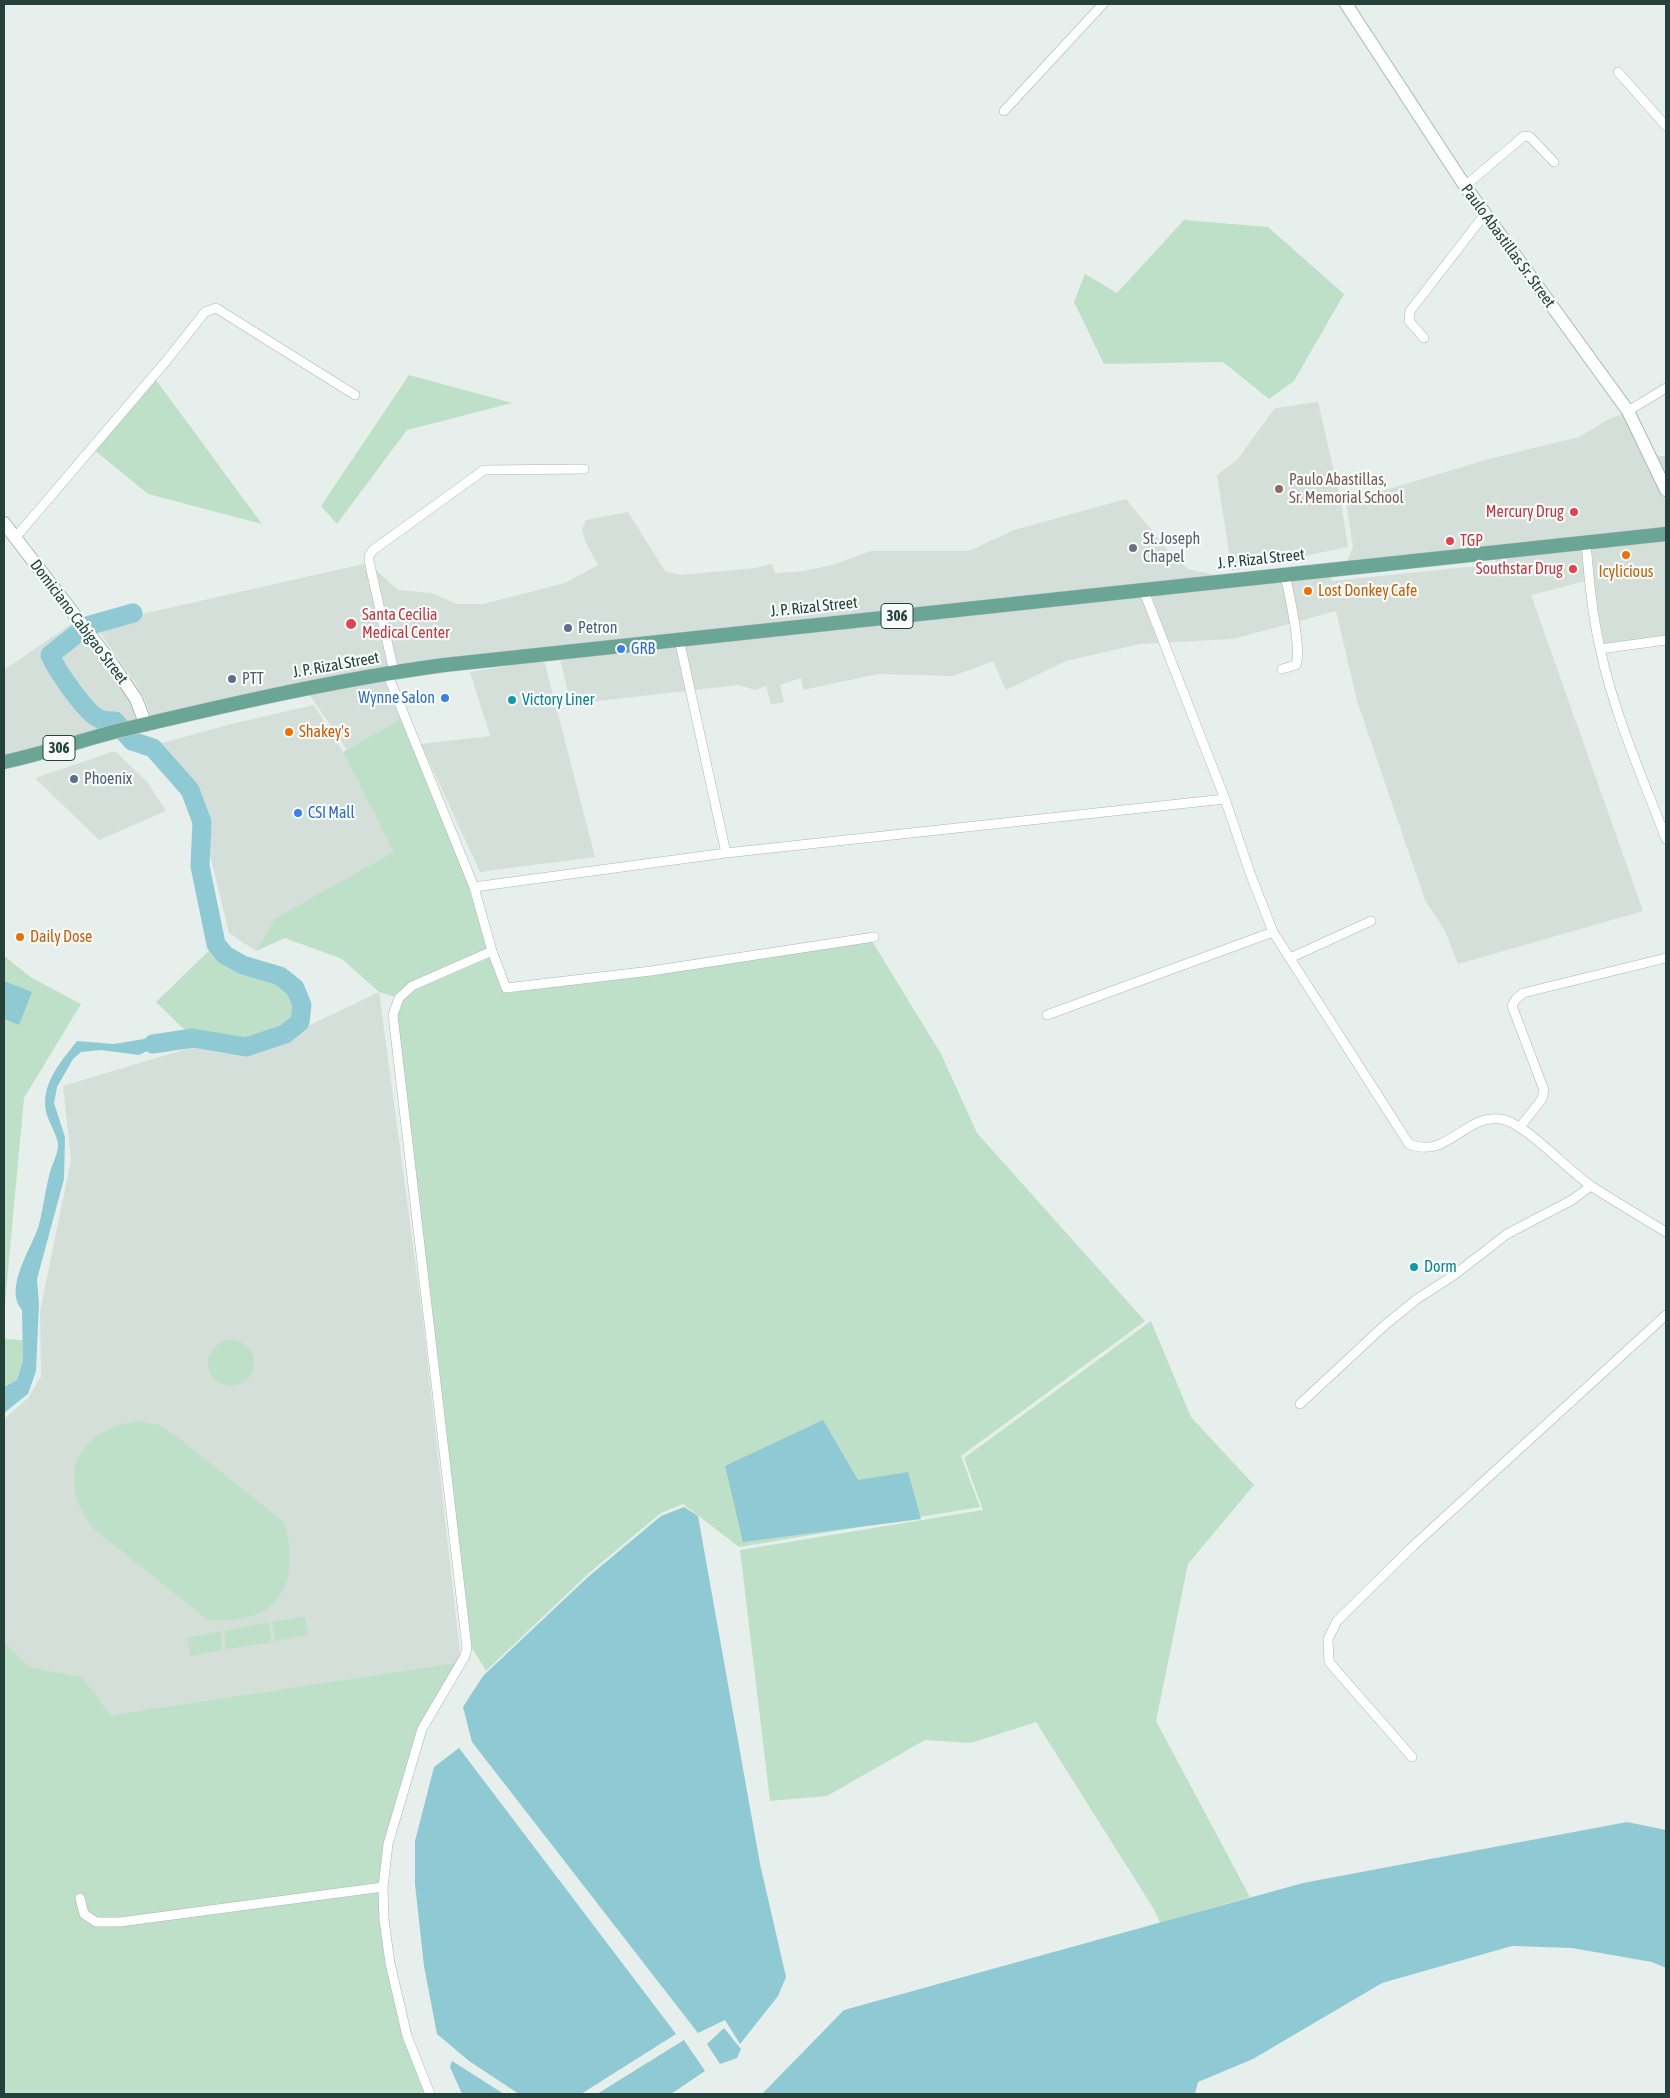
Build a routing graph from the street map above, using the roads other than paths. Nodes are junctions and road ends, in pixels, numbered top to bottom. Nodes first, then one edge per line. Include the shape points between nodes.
1 (1103, 4) edge
2 (1346, 4) edge
3 (1618, 72) dead end
4 (1004, 111) dead end
5 (1666, 126) edge
6 (1554, 162) dead end
7 (1465, 186) junction
8 (1485, 214) junction
9 (1424, 338) dead end
10 (1666, 388) edge
11 (354, 395) dead end
12 (1628, 411) junction
13 (584, 469) dead end
14 (1666, 490) edge
15 (4, 523) edge
16 (1666, 534) edge
17 (15, 538) junction
18 (1586, 543) junction
19 (1285, 574) junction
20 (1143, 589) junction
21 (679, 639) junction
22 (1666, 640) edge
23 (1600, 648) junction
24 (1282, 669) dead end
25 (391, 672) junction
26 (139, 726) junction
27 (4, 762) edge
28 (1225, 799) junction
29 (1666, 839) edge
30 (726, 853) junction
31 (474, 887) junction
32 (1371, 921) dead end
33 (1273, 932) junction
34 (874, 936) dead end
35 (492, 951) junction
36 (1290, 958) junction
37 (1666, 958) edge
38 (1048, 1015) dead end
39 (1520, 1127) junction
40 (1591, 1186) junction
41 (1666, 1232) edge
42 (1666, 1315) edge
43 (1300, 1404) dead end
44 (1412, 1757) dead end
45 (383, 1887) junction
46 (80, 1898) dead end
47 (430, 2094) edge

1 - 4 street
2 - 7 main road, Paulo Abastillas Sr. Street
3 - 5 street
6 - 7 street via 1530,136 1524,136
7 - 8 main road, Paulo Abastillas Sr. Street
8 - 9 street via 1410,311 1409,322
8 - 12 main road, Paulo Abastillas Sr. Street
10 - 12 street
11 - 17 street via 216,308 211,308
12 - 14 main road, Paulo Abastillas Sr. Street
13 - 25 street via 484,470 373,550 369,561
15 - 17 main road, Domiciano Cabigao Street
16 - 18 main road, J. P. Rizal Street / 306
17 - 26 main road, Domiciano Cabigao Street via 118,671 136,699
18 - 19 main road, J. P. Rizal Street / 306
18 - 23 street via 1591,600
19 - 20 main road, J. P. Rizal Street / 306
19 - 24 street via 1297,661 1296,665
20 - 21 main road, J. P. Rizal Street / 306
20 - 28 street
21 - 25 main road, J. P. Rizal Street / 306
21 - 30 street
22 - 23 street
23 - 29 street via 1616,706
25 - 26 main road, J. P. Rizal Street / 306 via 281,693
25 - 31 street
26 - 27 main road, J. P. Rizal Street / 306
28 - 30 street
28 - 33 street
30 - 31 street
31 - 35 street
32 - 36 street
33 - 36 street
33 - 38 street
34 - 35 street via 651,971 506,988
35 - 45 street via 412,986 399,998 393,1015 467,1648 422,1729 388,1844
36 - 39 street via 1408,1144 1421,1150 1436,1146 1482,1120 1496,1118
37 - 39 street via 1523,993 1516,999 1512,1006 1544,1090 1542,1099
39 - 40 street
40 - 41 street
40 - 43 street via 1572,1200 1507,1234 1417,1300 1385,1325
42 - 44 street via 1413,1546 1337,1621 1328,1639 1328,1662
45 - 46 street via 120,1922 96,1922 84,1914
45 - 47 street via 392,1972 407,2036

